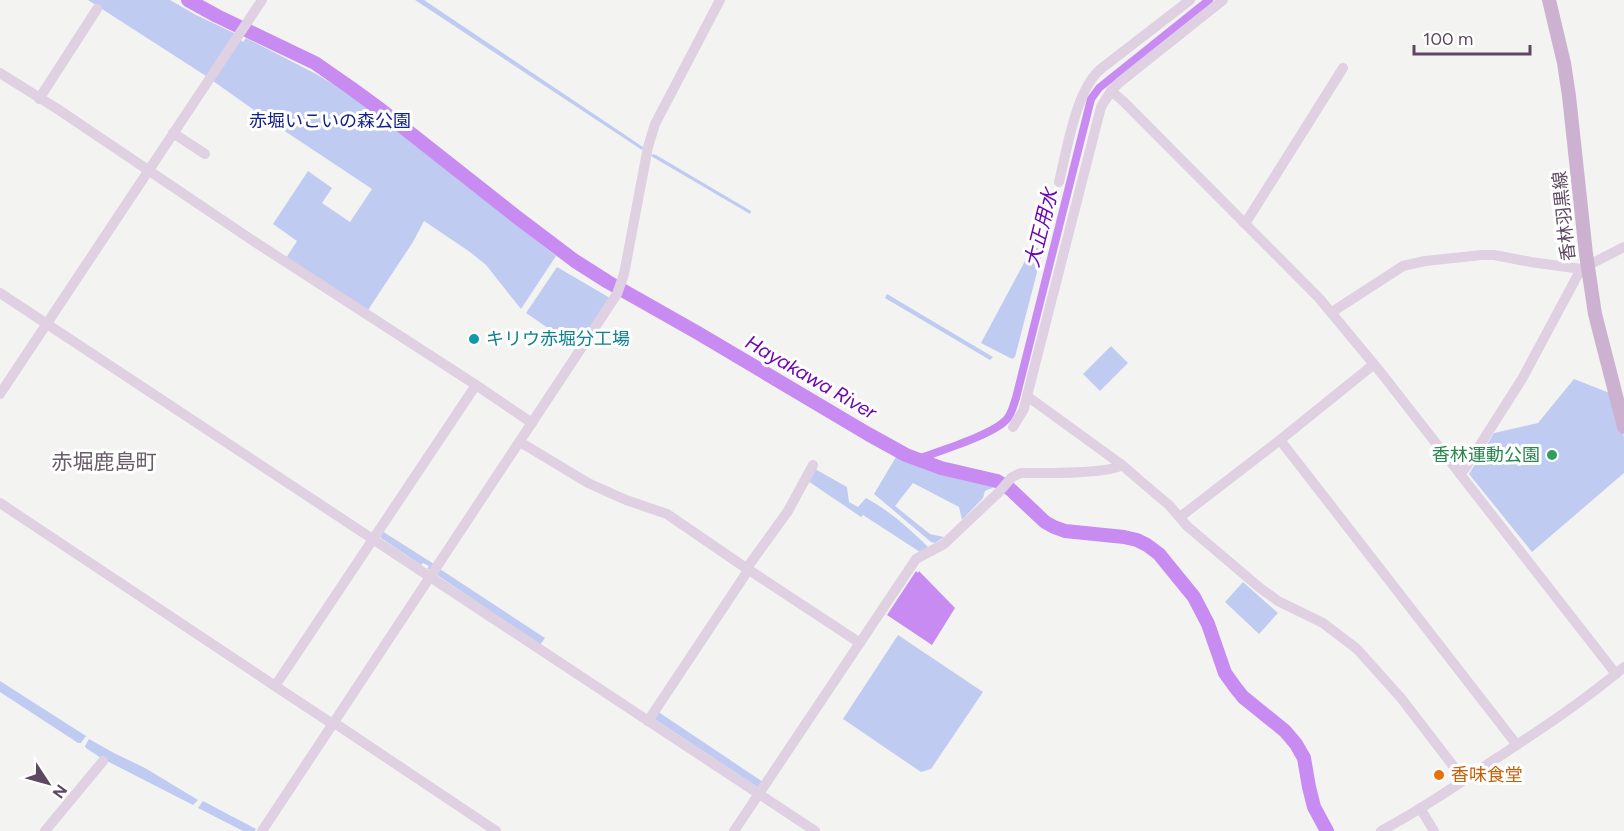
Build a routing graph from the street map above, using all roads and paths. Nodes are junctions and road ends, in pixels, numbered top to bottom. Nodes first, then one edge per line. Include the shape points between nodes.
1 (262, 0) edge
2 (720, 0) edge
3 (1190, 0) edge
4 (1223, 0) edge
5 (1549, 0) edge
6 (97, 9) dead end
7 (1343, 68) dead end
8 (0, 73) edge
9 (1111, 91) junction
10 (39, 99) junction
11 (173, 133) junction
12 (205, 154) dead end
13 (148, 171) junction
14 (1059, 182) dead end
15 (1244, 223) junction
16 (1624, 247) edge
17 (1584, 267) junction
18 (0, 293) edge
19 (1332, 312) junction
20 (47, 324) junction
21 (1374, 365) junction
22 (476, 385) junction
23 (0, 394) edge
24 (1027, 396) junction
25 (532, 423) junction
26 (1013, 427) dead end
27 (1624, 427) edge
28 (1280, 440) junction
29 (520, 442) junction
30 (813, 465) dead end
31 (1122, 465) junction
32 (1460, 474) junction
33 (0, 503) edge
34 (1180, 517) junction
35 (374, 539) junction
36 (748, 569) junction
37 (430, 577) junction
38 (860, 643) junction
39 (1620, 671) edge
40 (275, 686) junction
41 (648, 721) junction
42 (333, 723) junction
43 (1517, 745) junction
44 (103, 762) dead end
45 (1464, 780) junction
46 (759, 794) junction
47 (1420, 808) junction
48 (45, 831) edge
49 (262, 831) edge
50 (496, 831) edge
51 (735, 831) edge
52 (815, 831) edge
53 (1381, 831) edge
54 (1434, 831) edge

1 - 11 street
2 - 25 street via 655,124 617,294
3 - 14 street via 1089,81 1079,104
4 - 9 street
5 - 17 main road, 香林羽黒線 via 1569,96
6 - 10 street
7 - 15 street
8 - 10 street
9 - 15 street
9 - 24 street via 1099,114
10 - 13 street
11 - 12 street
11 - 13 street
13 - 20 street
13 - 22 street
15 - 19 street
16 - 17 street
17 - 19 street via 1494,255 1425,261 1403,266
17 - 27 main road, 香林羽黒線
17 - 32 street via 1510,399
18 - 20 street
19 - 21 street
20 - 23 street
20 - 35 street
21 - 28 street
21 - 32 street
22 - 25 street
22 - 35 street
24 - 26 street
24 - 31 street
25 - 29 street
28 - 34 street
28 - 43 street
29 - 36 street via 588,483 667,514
29 - 37 street
30 - 36 street via 788,511
31 - 34 street
31 - 38 street via 1104,471 1021,473 1012,477 944,544 916,560
32 - 39 street
33 - 40 street
34 - 45 street via 1260,588 1323,623 1357,649 1401,698
35 - 37 street
35 - 40 street
36 - 38 street
36 - 41 street
37 - 41 street
37 - 42 street
38 - 46 street
39 - 43 street
40 - 42 street
41 - 46 street
42 - 49 street
42 - 50 street
43 - 45 street
44 - 48 street
45 - 47 street
46 - 51 street
46 - 52 street
47 - 53 street
47 - 54 street

